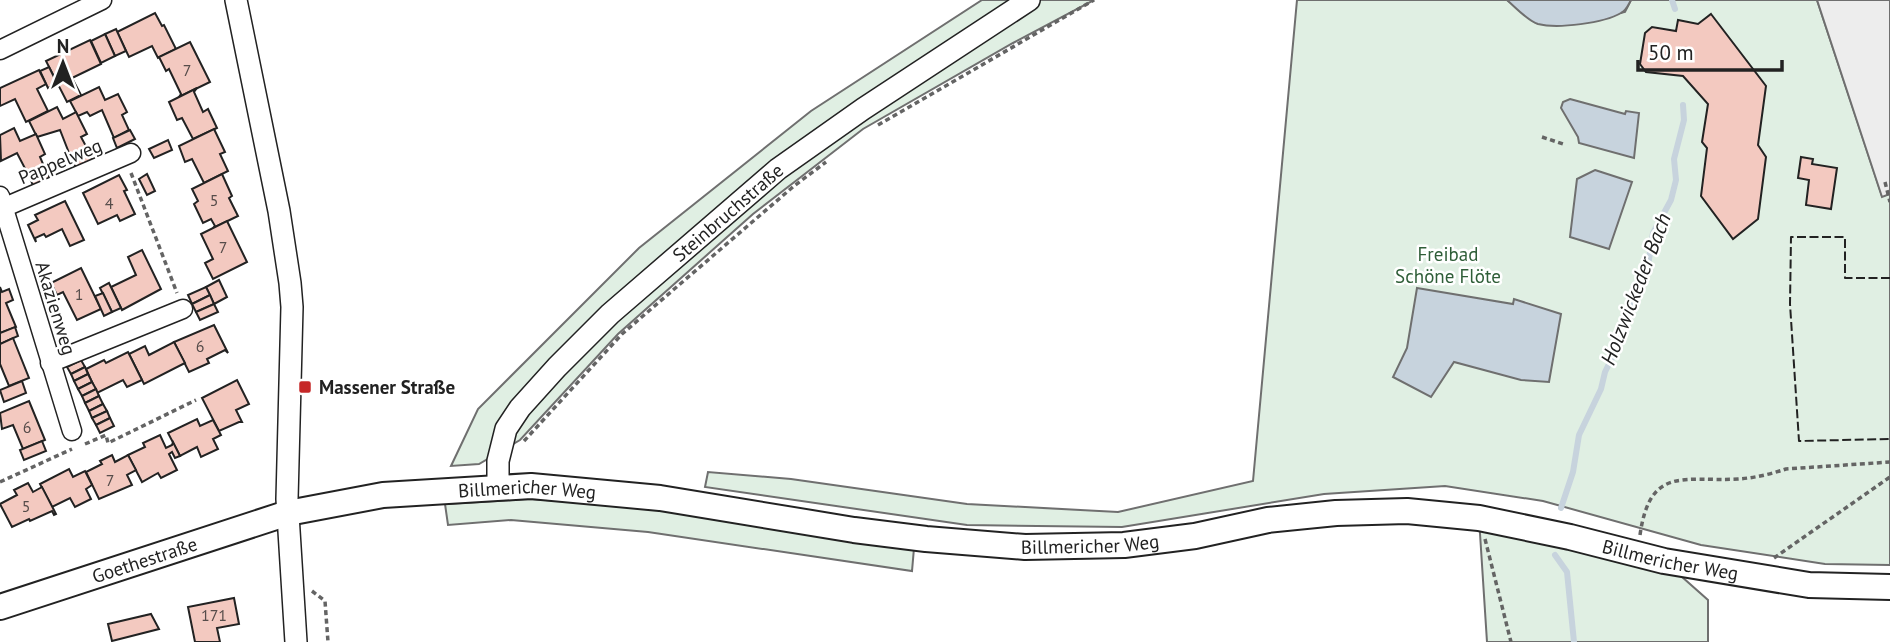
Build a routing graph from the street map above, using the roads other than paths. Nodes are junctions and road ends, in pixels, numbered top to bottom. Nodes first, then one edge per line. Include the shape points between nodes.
1 (102, 0) edge
2 (236, 0) edge
3 (1029, 0) edge
4 (0, 50) edge
5 (131, 153) road end
6 (3, 202) edge
7 (183, 309) road end
8 (50, 363) junction
9 (72, 431) dead end
10 (498, 486) junction
11 (288, 513) junction
12 (1890, 587) edge
13 (0, 607) edge
14 (296, 642) edge

1 - 4 street
2 - 11 street via 290,282
3 - 10 street, Steinbruchstraße via 778,169 610,314 557,366 506,429
5 - 6 street, Pappelweg
6 - 8 street, Akazienweg
7 - 8 street
8 - 9 street, Akazienweg
10 - 11 main road, Billmericher Weg via 383,495
10 - 12 main road, Billmericher Weg via 660,498 854,530 1025,547 1124,545 1268,520 1407,511 1479,518 1664,561 1809,585
11 - 13 main road, Goethestraße
11 - 14 street

